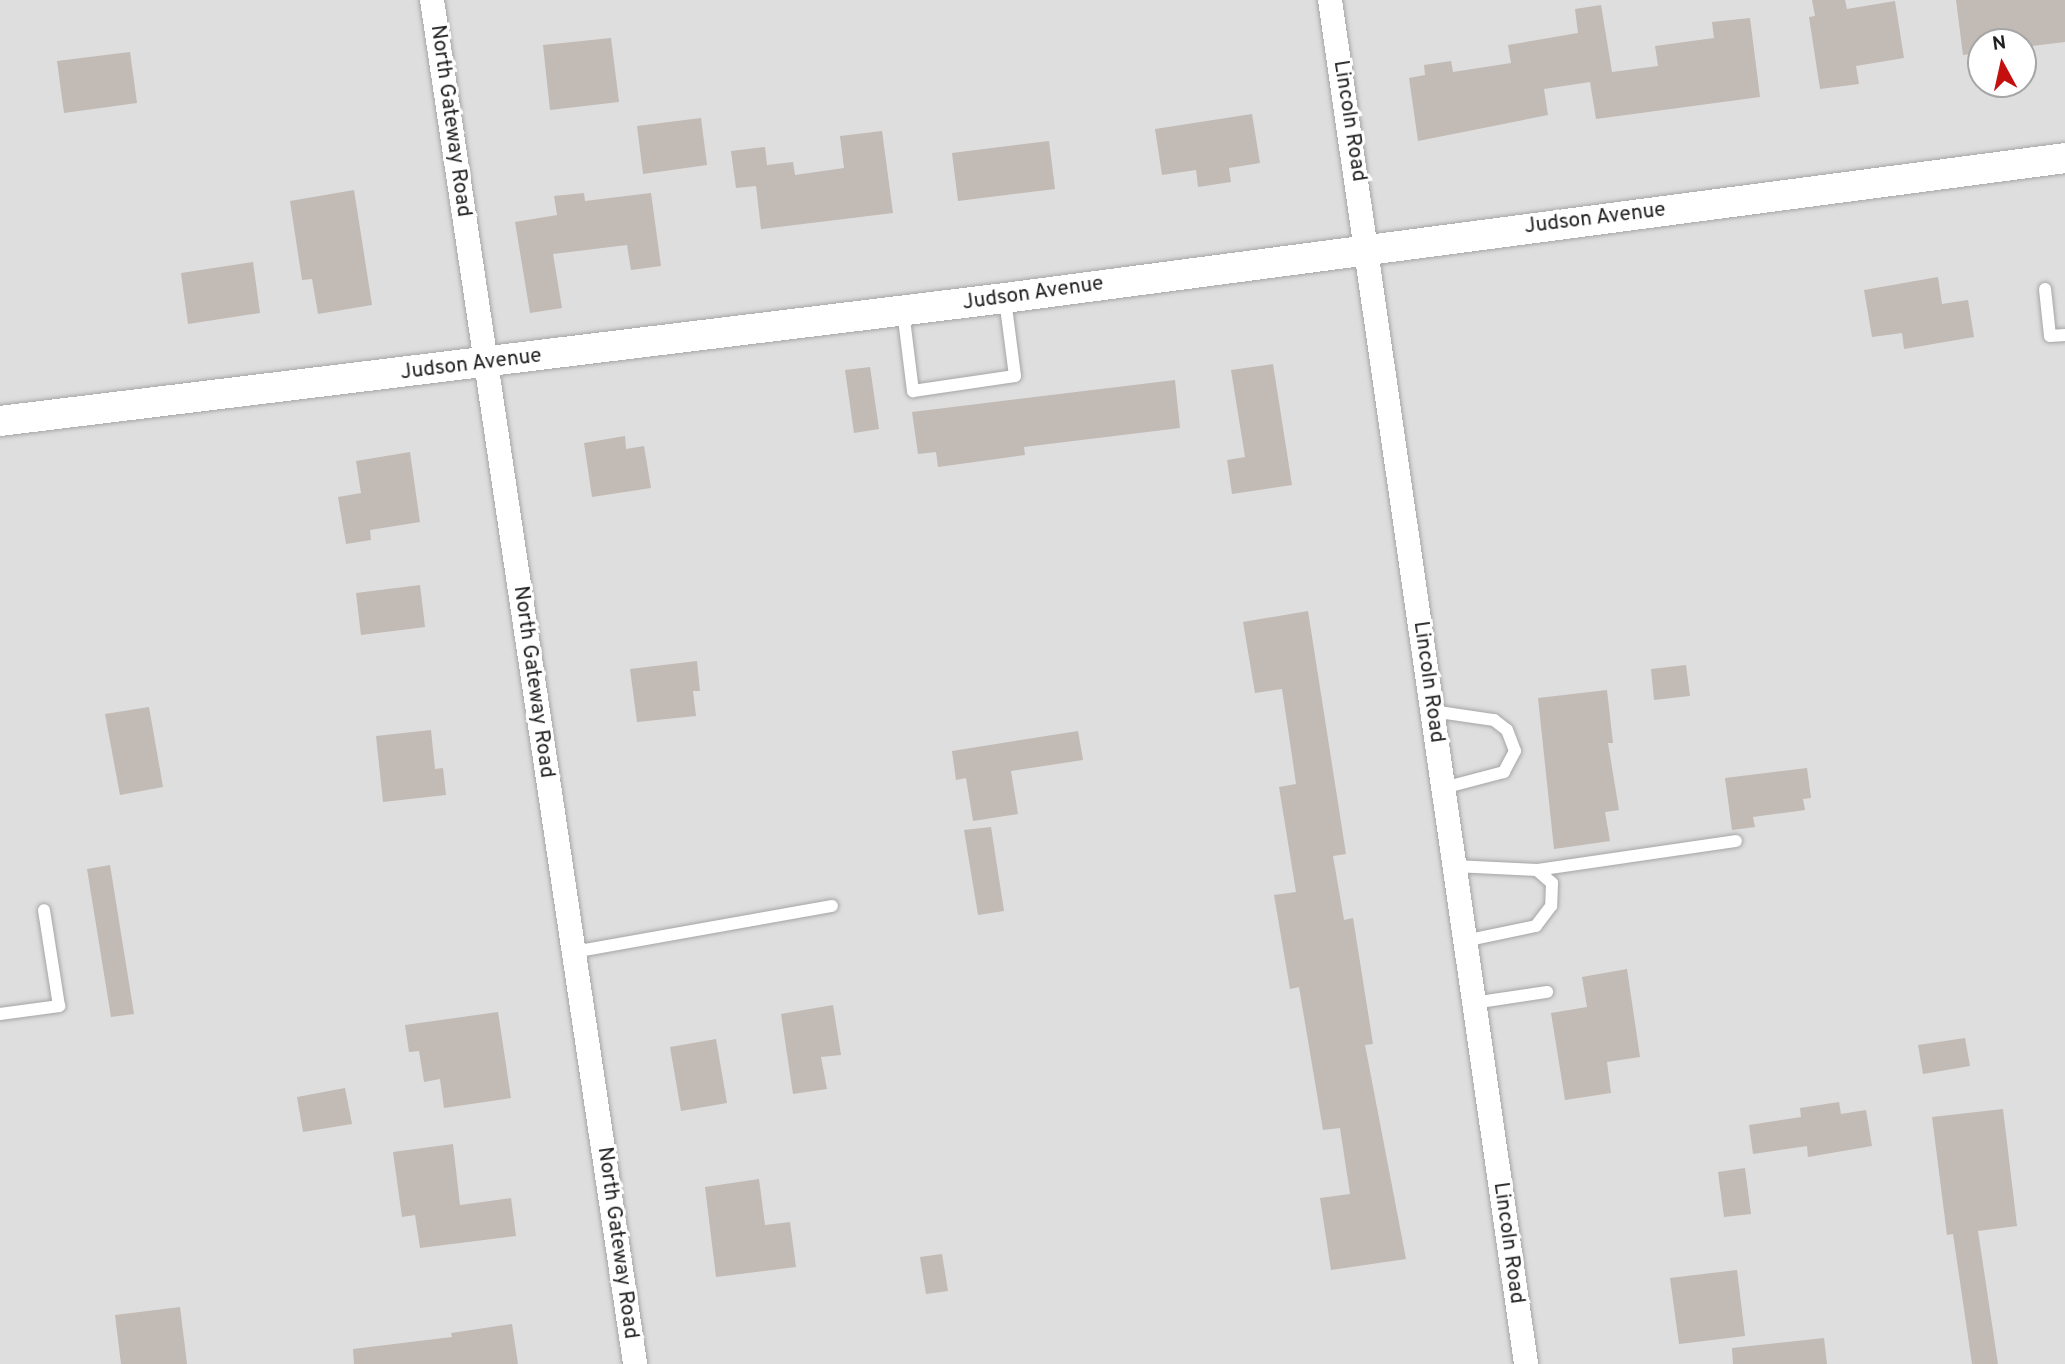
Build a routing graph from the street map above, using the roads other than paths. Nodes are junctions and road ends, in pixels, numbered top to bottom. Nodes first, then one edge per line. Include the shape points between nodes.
1 (432, 0) edge
2 (1331, 0) edge
3 (2065, 158) edge
4 (1369, 248) junction
5 (2045, 289) dead end
6 (1004, 298) junction
7 (903, 311) junction
8 (2065, 335) edge
9 (486, 363) junction
10 (0, 421) edge
11 (1432, 710) junction
12 (1443, 788) junction
13 (1736, 841) dead end
14 (1454, 866) junction
15 (1537, 870) junction
16 (832, 906) dead end
17 (44, 910) dead end
18 (1464, 941) junction
19 (573, 951) junction
20 (1547, 992) dead end
21 (1472, 1003) junction
22 (0, 1014) edge
23 (635, 1364) edge
24 (1526, 1364) edge

1 - 9 street, North Gateway Road
2 - 4 street, Lincoln Road
3 - 4 street, Judson Avenue
4 - 6 street, Judson Avenue
4 - 11 street, Lincoln Road
5 - 8 lane via 2050,336
6 - 7 street, Judson Avenue
6 - 7 lane via 1015,376 913,391
7 - 9 street, Judson Avenue
9 - 10 street, Judson Avenue
9 - 19 street, North Gateway Road
11 - 12 street, Lincoln Road
11 - 12 lane via 1494,720 1507,730 1515,751 1504,772
12 - 14 street, Lincoln Road
13 - 15 lane
14 - 15 lane
14 - 18 street, Lincoln Road
15 - 18 lane via 1552,883 1551,906 1536,926
16 - 19 lane
17 - 22 lane via 59,1006
18 - 21 street, Lincoln Road
19 - 23 street, North Gateway Road
20 - 21 lane
21 - 24 street, Lincoln Road

